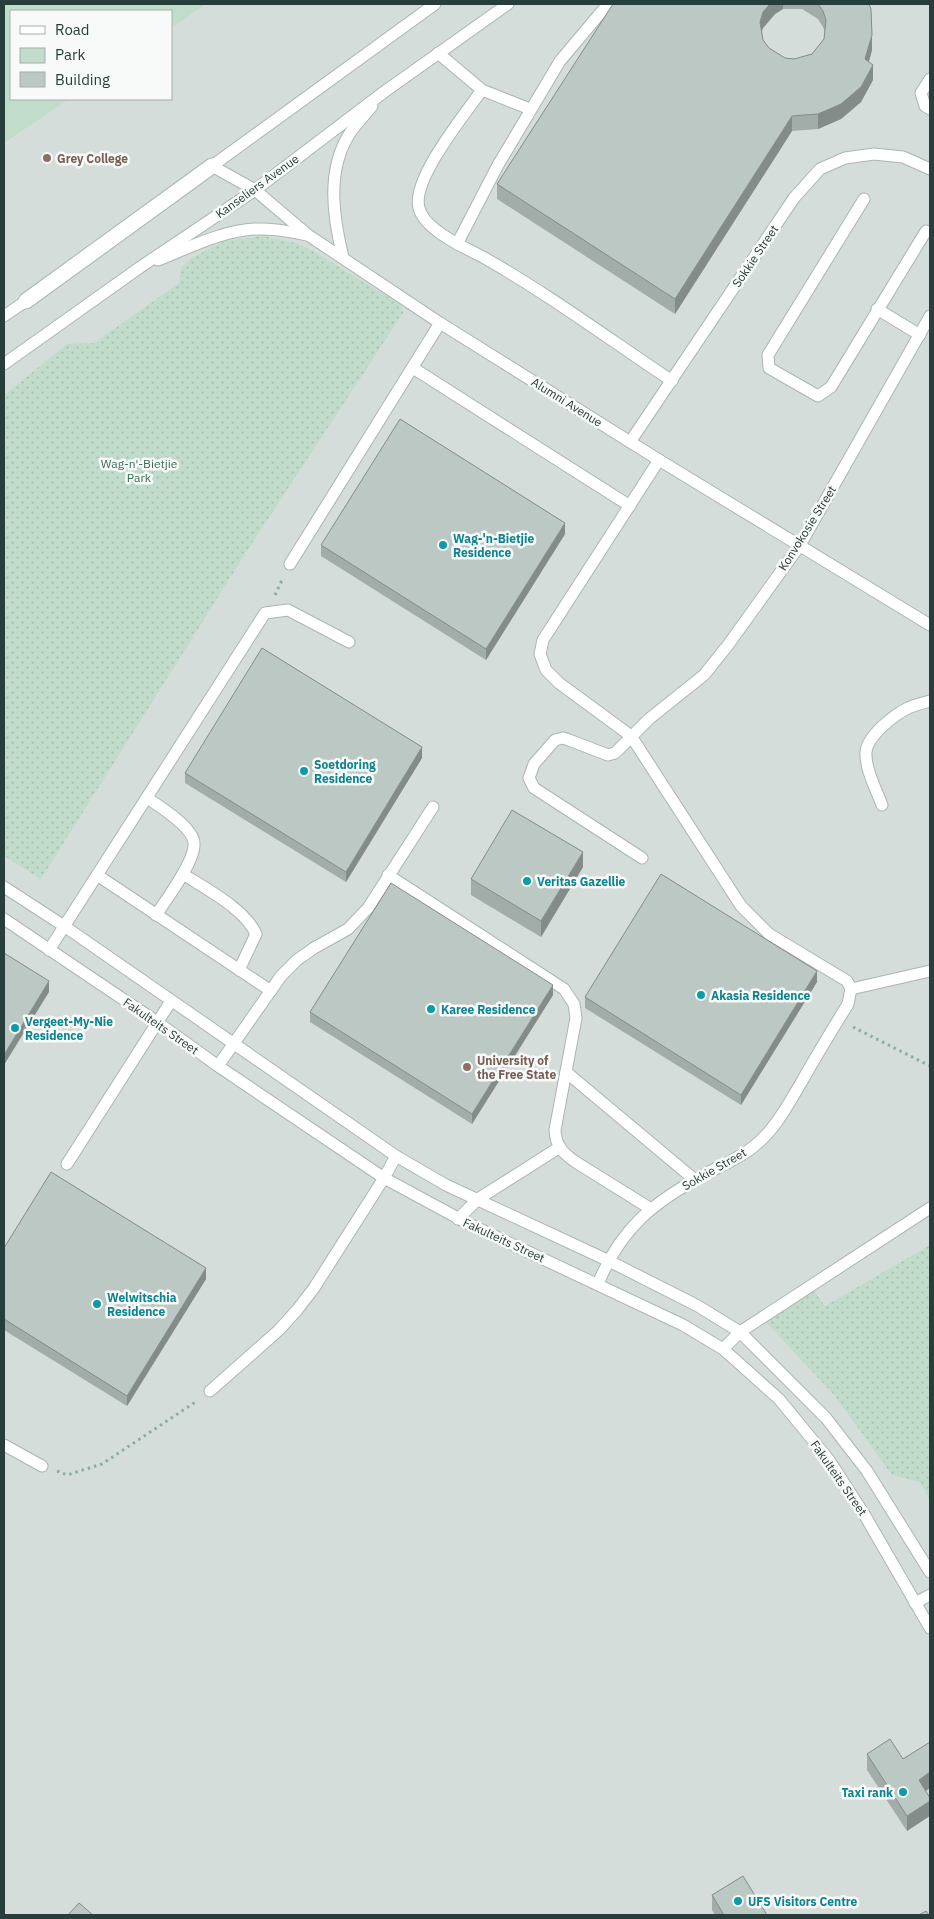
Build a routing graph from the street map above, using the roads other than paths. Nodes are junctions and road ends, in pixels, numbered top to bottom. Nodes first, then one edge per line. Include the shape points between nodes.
1 (435, 4) edge
2 (508, 4) edge
3 (608, 4) edge
4 (438, 54) junction
5 (930, 78) edge
6 (482, 90) junction
7 (384, 92) junction
8 (530, 109) junction
9 (930, 109) edge
10 (212, 166) junction
11 (930, 169) edge
12 (255, 190) junction
13 (864, 199) dead end
14 (926, 231) dead end
15 (308, 235) junction
16 (458, 244) junction
17 (343, 257) junction
18 (139, 268) junction
19 (26, 301) joint
20 (877, 310) junction
21 (4, 316) edge
22 (930, 316) edge
23 (440, 323) junction
24 (920, 335) junction
25 (4, 364) edge
26 (413, 368) junction
27 (672, 381) junction
28 (630, 442) junction
29 (659, 460) junction
30 (630, 506) junction
31 (800, 545) junction
32 (290, 564) road end
33 (930, 626) edge
34 (349, 642) dead end
35 (930, 701) edge
36 (631, 736) junction
37 (147, 798) junction
38 (882, 805) dead end
39 (433, 807) dead end
40 (642, 858) dead end
41 (183, 874) junction
42 (97, 875) junction
43 (388, 875) junction
44 (4, 887) edge
45 (156, 915) junction
46 (4, 919) edge
47 (64, 926) junction
48 (49, 950) junction
49 (238, 970) junction
50 (930, 971) edge
51 (851, 989) junction
52 (271, 992) junction
53 (171, 1002) junction
54 (157, 1022) junction
55 (234, 1045) junction
56 (218, 1066) junction
57 (566, 1072) junction
58 (560, 1148) junction
59 (396, 1156) junction
60 (67, 1164) dead end
61 (384, 1178) junction
62 (695, 1180) junction
63 (478, 1199) junction
64 (930, 1208) edge
65 (651, 1209) junction
66 (458, 1219) junction
67 (607, 1260) junction
68 (598, 1284) junction
69 (740, 1332) junction
70 (722, 1348) junction
71 (210, 1391) road end
72 (4, 1445) edge
73 (42, 1466) road end
74 (930, 1572) edge
75 (930, 1596) edge
76 (916, 1603) junction
77 (930, 1628) edge

1 - 10 lane
2 - 4 lane, Kanseliers Avenue
3 - 8 lane via 560,61
4 - 6 lane
4 - 7 lane, Kanseliers Avenue
5 - 9 lane via 921,93 925,106
6 - 8 lane
6 - 16 lane via 429,167 421,185 418,207 423,218
7 - 12 lane, Kanseliers Avenue
7 - 17 lane via 350,134 341,152 333,205
8 - 16 lane
10 - 12 lane, Alumni Avenue
10 - 19 street
11 - 27 lane, Sokkie Street via 903,157 874,154 845,158 820,170 794,198
12 - 15 lane, Alumni Avenue
12 - 18 lane, Kanseliers Avenue
13 - 20 lane via 768,355 769,368 818,396 831,387
14 - 20 lane
15 - 17 lane, Alumni Avenue
15 - 18 lane via 278,230 247,230 224,235
16 - 27 lane via 508,272
17 - 23 lane, Alumni Avenue
18 - 25 lane, Kanseliers Avenue
19 - 21 lane
20 - 24 lane
22 - 24 lane, Konvokosie Street
23 - 26 lane
23 - 28 lane, Alumni Avenue
24 - 31 lane, Konvokosie Street
26 - 30 lane
26 - 32 lane
27 - 28 lane, Sokkie Street
28 - 29 lane, Alumni Avenue
29 - 30 lane
29 - 31 lane, Alumni Avenue
30 - 36 lane via 543,640 540,654 546,670 559,683
31 - 33 lane, Alumni Avenue
31 - 36 lane, Konvokosie Street via 704,675
34 - 37 lane via 288,610 265,613
35 - 38 lane via 900,713 878,730 868,744 866,754
36 - 40 lane, Konvokosie Street via 615,753 608,755 563,738 555,740 534,764 529,778 534,788
36 - 51 lane via 741,906 769,934 847,981
37 - 41 lane via 190,833 194,842 192,855
37 - 42 lane
39 - 43 lane
41 - 45 lane
41 - 49 lane via 252,924 256,934
42 - 45 lane
42 - 47 lane
43 - 52 lane via 359,919 297,960
43 - 57 lane via 564,989 574,1004 576,1018
44 - 47 lane, Fakulteits Street
45 - 49 lane
46 - 48 lane, Fakulteits Street
47 - 48 lane
47 - 53 lane, Fakulteits Street
48 - 54 lane, Fakulteits Street
49 - 52 lane
50 - 51 lane
51 - 62 lane, Sokkie Street via 848,1004 781,1117 764,1138 741,1156
52 - 55 lane
53 - 54 lane
53 - 55 lane, Fakulteits Street
54 - 56 lane, Fakulteits Street
54 - 60 lane
55 - 56 lane
55 - 59 lane, Fakulteits Street
56 - 61 lane, Fakulteits Street
57 - 58 lane via 554,1130
57 - 62 lane
58 - 63 lane
58 - 65 lane via 574,1161
59 - 61 lane
59 - 63 lane, Fakulteits Street
61 - 66 lane, Fakulteits Street
61 - 71 lane via 297,1310
62 - 65 lane, Sokkie Street
63 - 66 lane
63 - 67 lane, Fakulteits Street
64 - 69 lane
65 - 67 lane, Sokkie Street via 625,1234
66 - 68 lane, Fakulteits Street
67 - 68 lane, Sokkie Street
67 - 69 lane, Fakulteits Street via 698,1306
68 - 70 lane, Fakulteits Street via 683,1325
69 - 70 lane
69 - 74 lane, Fakulteits Street via 826,1418 867,1471
70 - 76 lane, Fakulteits Street via 779,1399 829,1460
72 - 73 lane
75 - 76 lane
76 - 77 lane, Fakulteits Street

